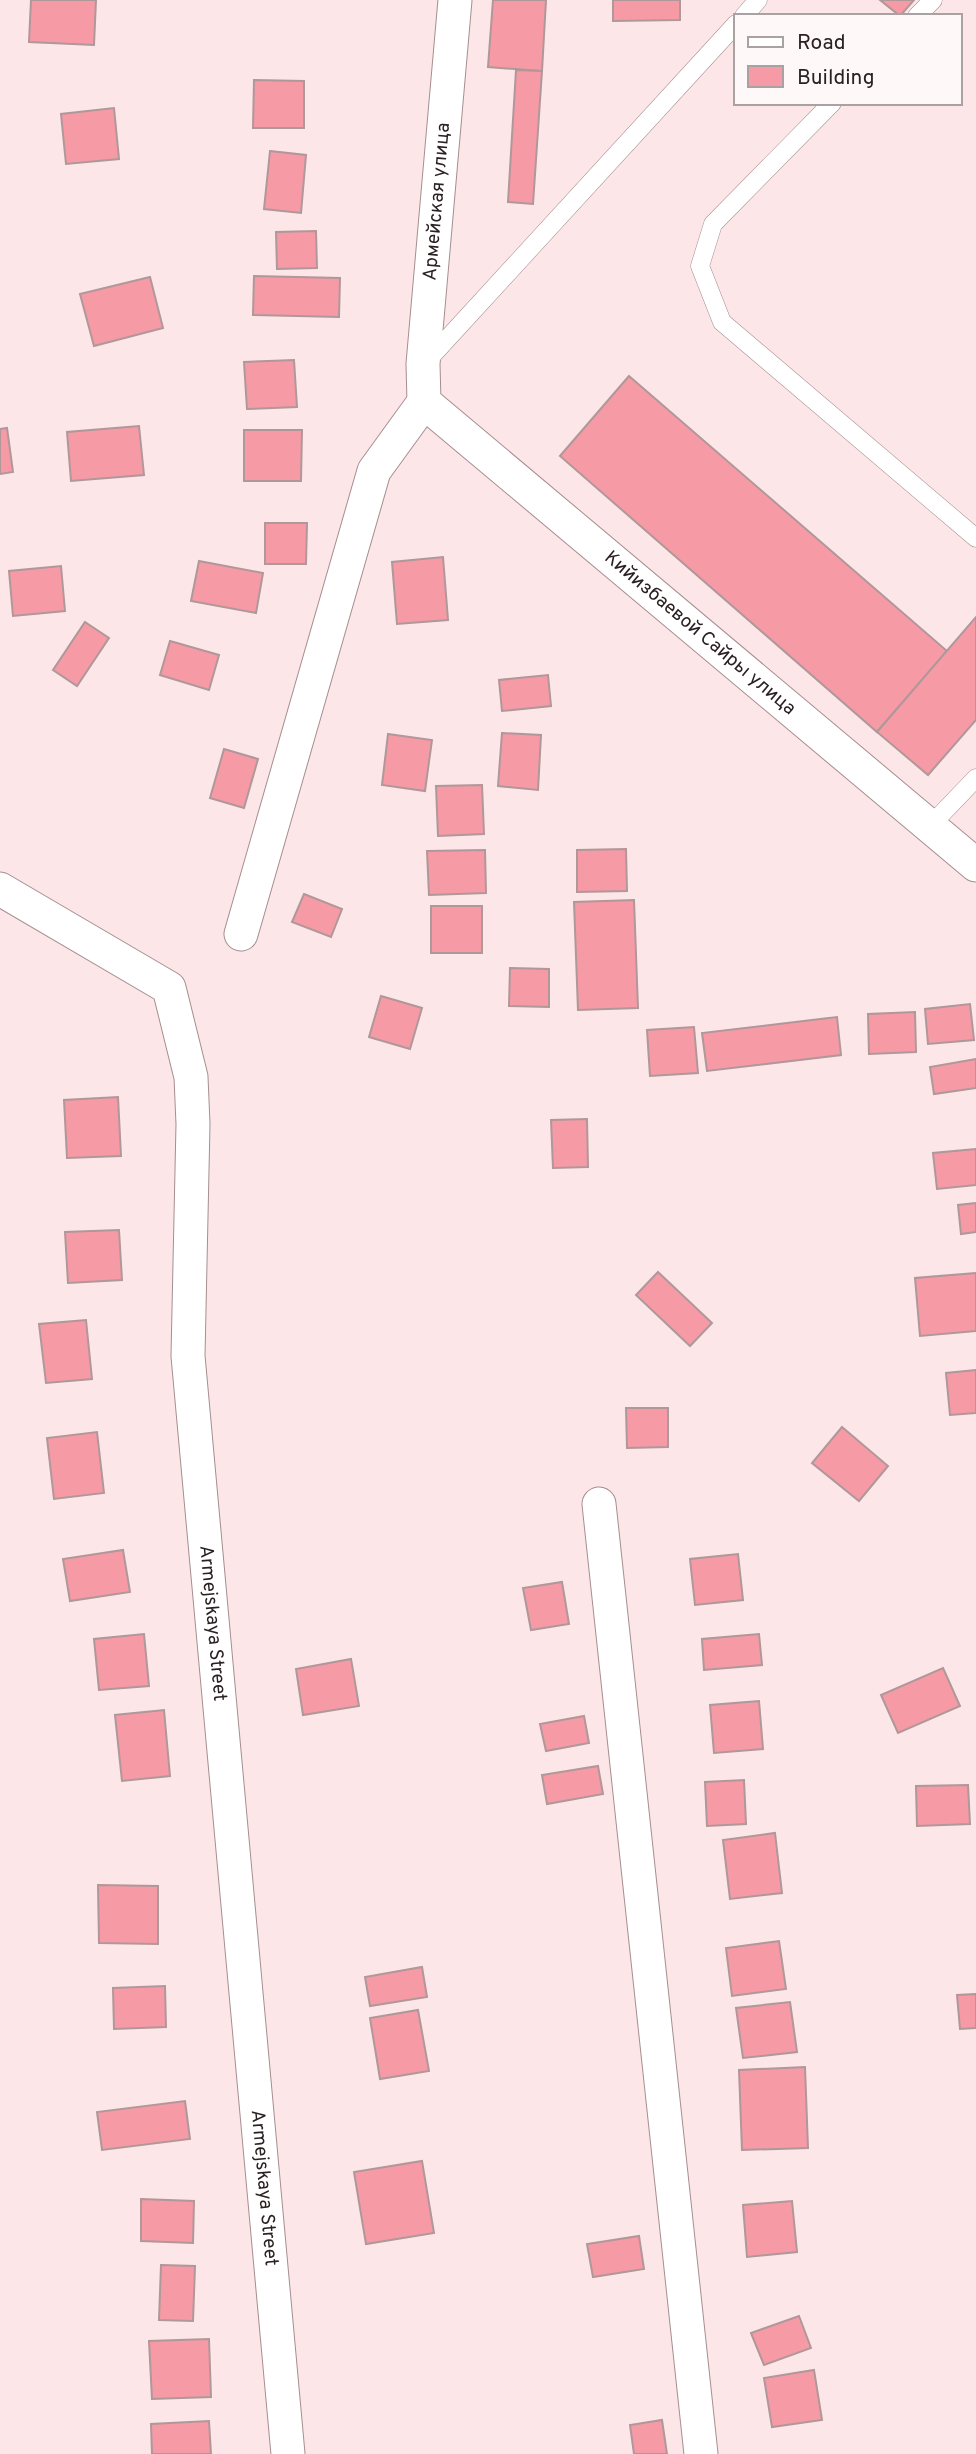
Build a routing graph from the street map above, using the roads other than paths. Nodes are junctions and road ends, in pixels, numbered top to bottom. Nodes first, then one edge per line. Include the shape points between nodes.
1 (455, 0) edge
2 (758, 0) edge
3 (933, 0) edge
4 (746, 14) edge
5 (919, 14) edge
6 (734, 26) edge
7 (830, 105) edge
8 (424, 364) junction
9 (424, 402) junction
10 (976, 538) edge
11 (976, 778) edge
12 (930, 826) junction
13 (976, 865) edge
14 (0, 889) edge
15 (241, 934) dead end
16 (599, 1504) dead end
17 (288, 2454) edge
18 (701, 2454) edge

1 - 8 street, Армейская улица
2 - 4 lane
3 - 5 lane
6 - 8 lane
7 - 10 lane via 713,224 700,266 722,321
8 - 9 street, Армейская улица
9 - 12 street, Кийизбаевой Сайры улица
9 - 15 street via 374,471
11 - 12 lane
12 - 13 street, Кийизбаевой Сайры улица
14 - 17 street, Armejskaya Street via 169,988 191,1077 194,1124 188,1356
16 - 18 street

